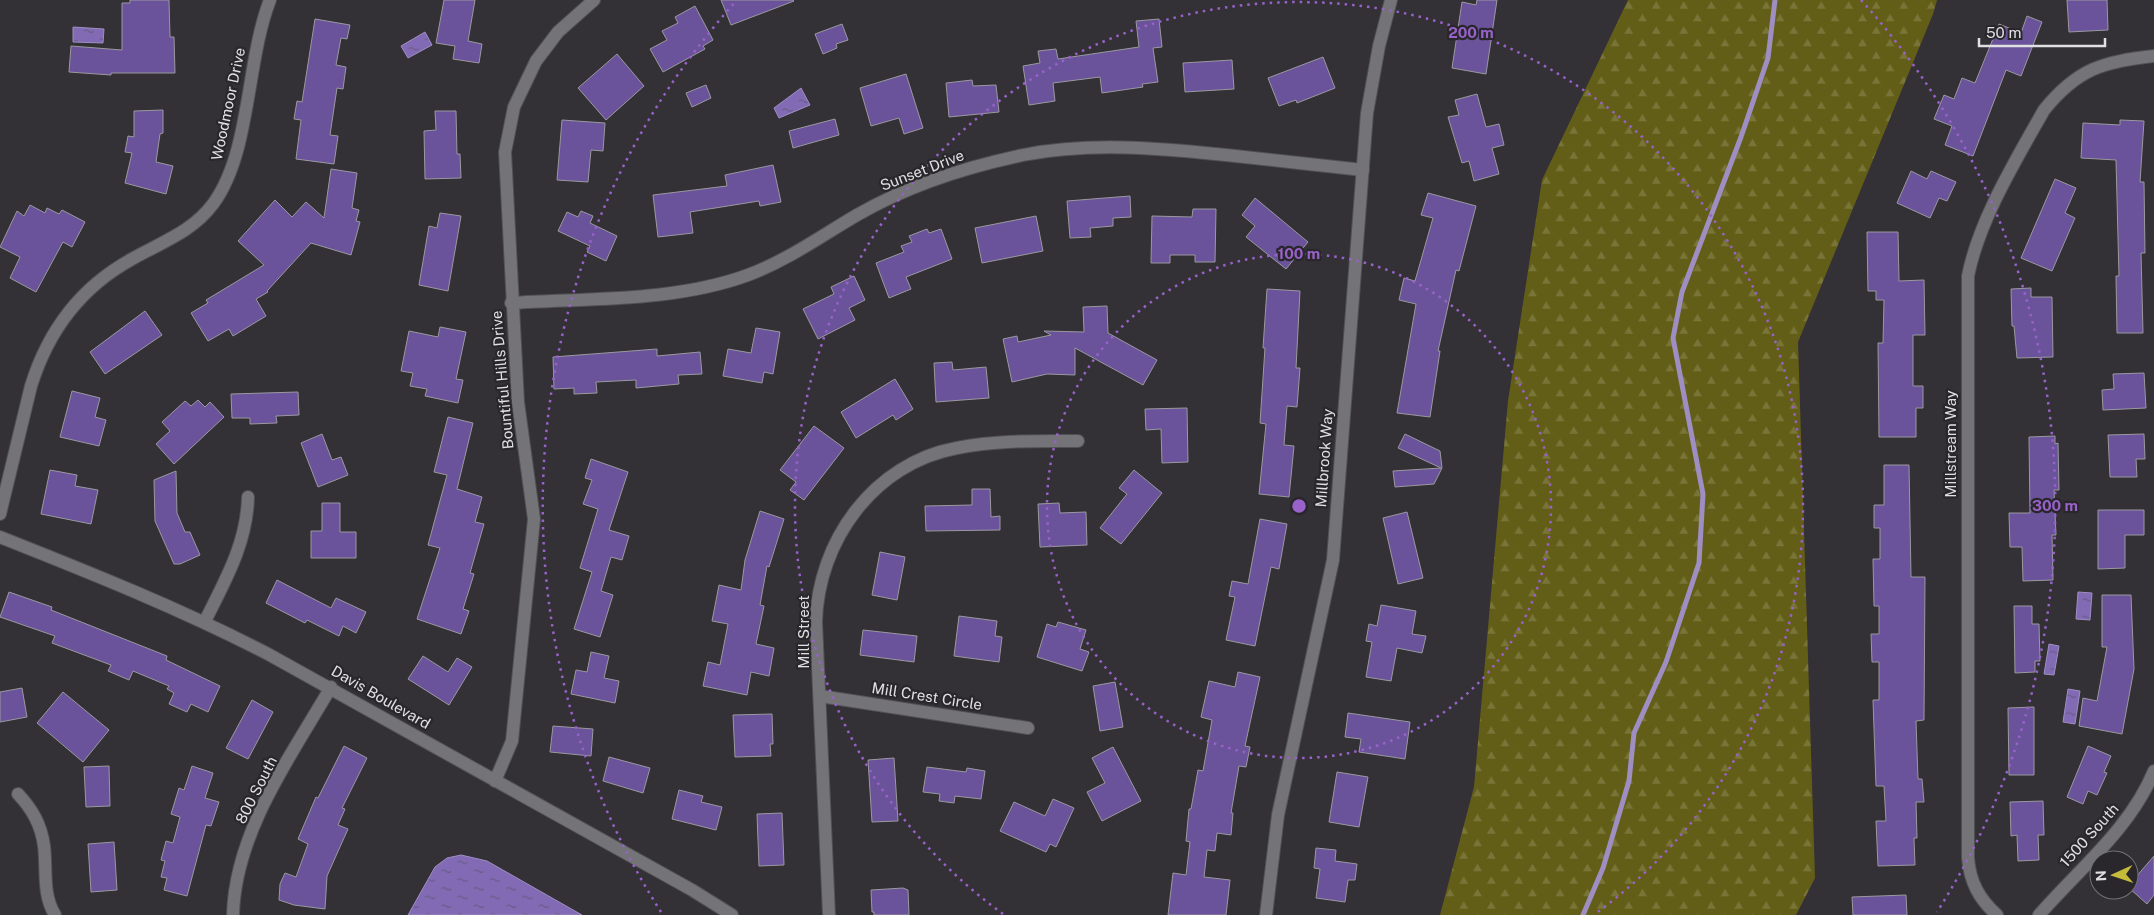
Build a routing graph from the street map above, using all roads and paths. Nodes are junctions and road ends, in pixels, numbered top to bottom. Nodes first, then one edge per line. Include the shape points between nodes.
1 (270, 0) edge
2 (594, 0) edge
3 (1392, 0) edge
4 (2154, 56) edge
5 (1363, 170) junction
6 (511, 303) junction
7 (1078, 441) dead end
8 (248, 497) dead end
9 (0, 514) edge
10 (0, 537) edge
11 (205, 621) junction
12 (330, 687) junction
13 (820, 696) junction
14 (1028, 728) dead end
15 (2154, 770) edge
16 (495, 781) junction
17 (18, 794) dead end
18 (55, 915) edge
19 (233, 915) edge
20 (732, 915) edge
21 (830, 915) edge
22 (1266, 915) edge
23 (1997, 915) edge
24 (2039, 915) edge

1 - 9 street, Woodmoor Drive via 257,41 238,146 224,185 202,216 174,238 132,259 98,282 68,311 56,328 37,366
2 - 6 street, Bountiful Hills Drive via 570,19 546,46 520,91 510,122 504,168
3 - 5 street, Millbrook Way via 1372,79
4 - 23 street, Millstream Way via 2107,62 2088,70 2056,94 2040,116 1972,252 1968,276 1968,858 1975,889
5 - 6 street, Sunset Drive via 1175,149 1057,150 991,163 934,180 858,214 778,262 721,284 669,293
5 - 22 street, Millbrook Way via 1333,560 1279,806
6 - 16 street, Bountiful Hills Drive via 518,402 534,519 512,741
7 - 13 street, Mill Street via 1028,441 956,448 933,454 888,478 868,496 838,537 820,582 816,622
8 - 11 street via 239,550
10 - 11 street, Davis Boulevard
11 - 12 street, Davis Boulevard
12 - 16 street, Davis Boulevard
12 - 19 street, 800 South via 254,829 236,886
13 - 14 street, Mill Crest Circle
13 - 21 street, Mill Street
15 - 24 street, 1500 South via 2129,817
16 - 20 street, Davis Boulevard
17 - 18 street via 40,827 48,900

